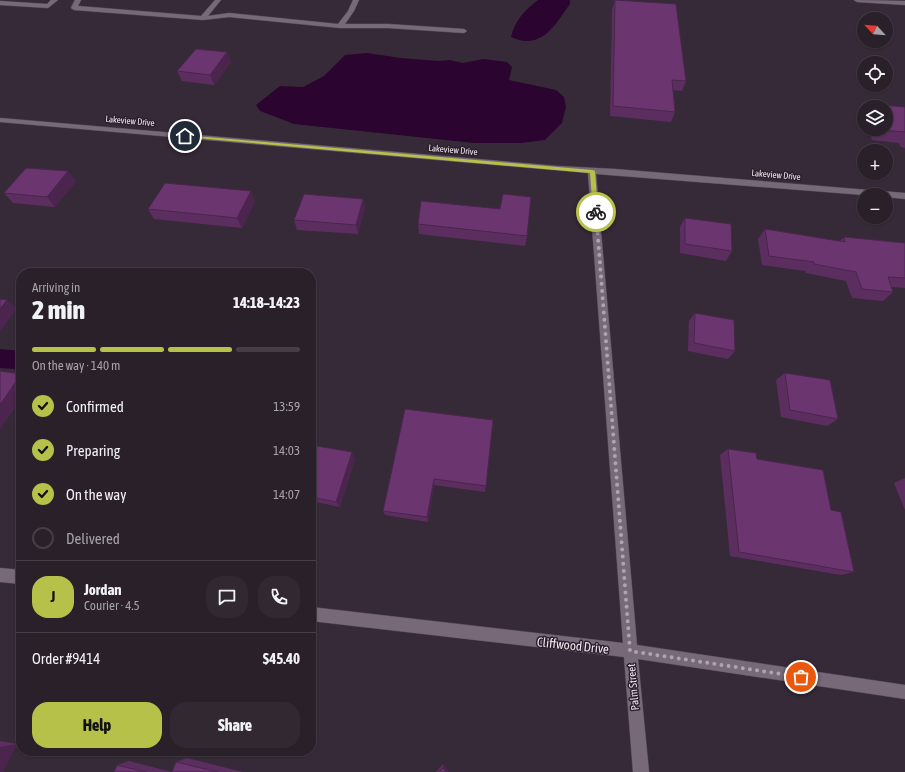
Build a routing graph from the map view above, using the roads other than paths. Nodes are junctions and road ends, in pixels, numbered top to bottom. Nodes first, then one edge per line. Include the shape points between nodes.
1 (56, 0) edge
2 (78, 0) edge
3 (218, 0) edge
4 (356, 0) edge
5 (857, 0) edge
6 (0, 3) edge
7 (905, 3) edge
8 (203, 18) junction
9 (340, 26) junction
10 (464, 31) dead end
11 (0, 120) edge
12 (592, 171) junction
13 (905, 196) edge
14 (0, 575) edge
15 (16, 577) edge
16 (316, 615) edge
17 (630, 651) junction
18 (905, 692) edge
19 (641, 772) edge

1 - 6 street via 48,6
2 - 8 street via 74,8
3 - 8 street
4 - 9 street
5 - 7 street
8 - 9 street via 229,15
9 - 10 street
11 - 12 street, Lakeview Drive
12 - 13 street, Lakeview Drive
12 - 17 street, Palm Street
14 - 15 street
16 - 17 street, Cliffwood Drive
17 - 18 street, Cliffwood Drive
17 - 19 street, Palm Street

